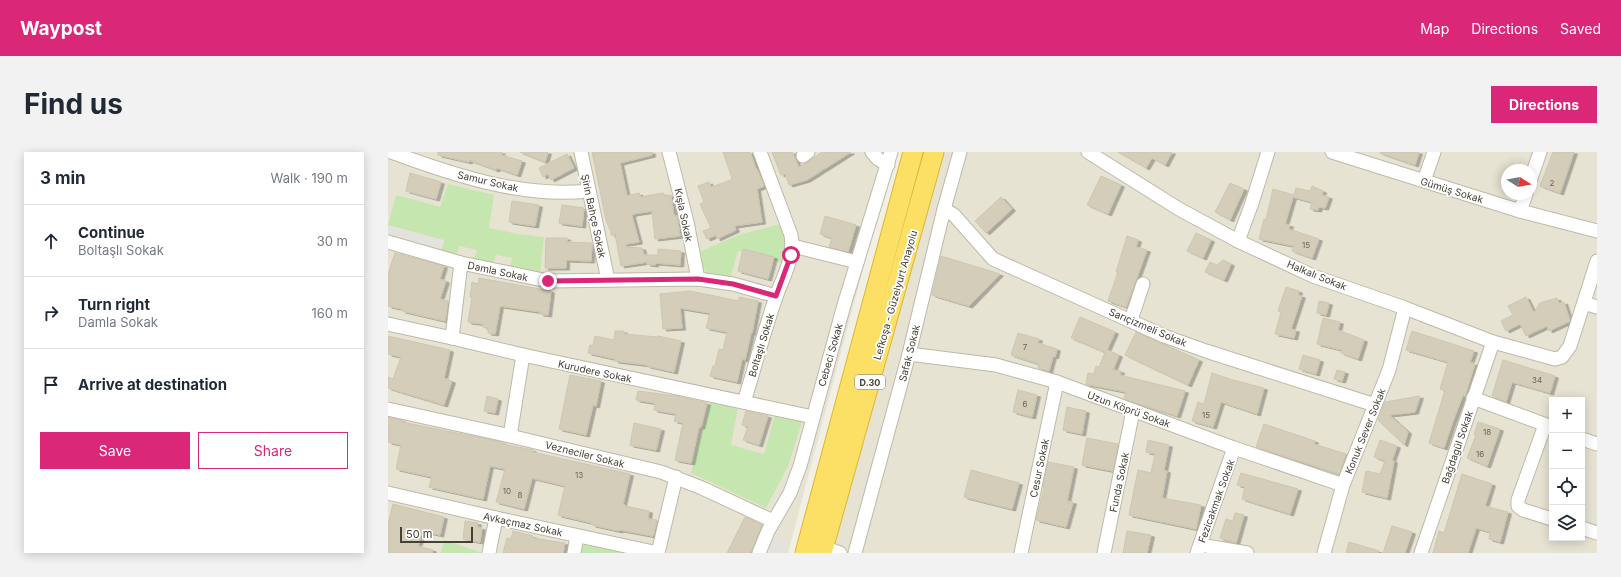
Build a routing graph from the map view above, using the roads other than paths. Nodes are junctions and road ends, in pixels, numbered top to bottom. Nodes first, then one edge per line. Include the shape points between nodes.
1 (391, 152) edge
2 (581, 152) edge
3 (669, 152) edge
4 (760, 152) edge
5 (872, 152) edge
6 (891, 152) edge
7 (913, 152) edge
8 (934, 152) edge
9 (960, 152) edge
10 (1088, 152) edge
11 (1268, 152) edge
12 (1332, 152) edge
13 (1434, 152) edge
14 (1540, 152) edge
15 (1350, 155) edge
16 (1536, 164) edge
17 (888, 165) junction
18 (1424, 181) junction
19 (588, 191) junction
20 (1524, 200) edge
21 (944, 209) junction
22 (1520, 210) junction
23 (1597, 231) edge
24 (1238, 241) junction
25 (388, 242) edge
26 (793, 246) junction
27 (1597, 261) edge
28 (857, 262) junction
29 (461, 263) junction
30 (698, 279) junction
31 (608, 280) junction
32 (1143, 284) dead end
33 (776, 296) junction
34 (1584, 303) junction
35 (1597, 307) edge
36 (1405, 308) junction
37 (1130, 320) junction
38 (388, 324) edge
39 (452, 338) junction
40 (1493, 342) junction
41 (909, 354) junction
42 (523, 355) junction
43 (1057, 382) junction
44 (1473, 398) junction
45 (744, 402) junction
46 (1375, 405) junction
47 (388, 409) edge
48 (1133, 411) junction
49 (813, 417) junction
50 (1548, 426) edge
51 (510, 436) junction
52 (1585, 439) edge
53 (1597, 444) edge
54 (1234, 448) junction
55 (676, 477) junction
56 (1343, 485) junction
57 (388, 494) edge
58 (496, 518) junction
59 (1549, 518) edge
60 (774, 522) junction
61 (1585, 529) edge
62 (1597, 533) edge
63 (577, 536) junction
64 (1199, 549) edge
65 (829, 551) edge
66 (489, 553) edge
67 (574, 553) edge
68 (658, 553) edge
69 (759, 553) edge
70 (805, 553) edge
71 (855, 553) edge
72 (1022, 553) edge
73 (1104, 553) edge
74 (1247, 553) edge
75 (1324, 553) edge
76 (1421, 553) edge

1 - 19 street, Samur Sokak via 459,175 500,185 548,193
2 - 19 street, Şirin Bahçe Sokak
3 - 30 street, Kışla Sokak via 686,217
4 - 26 street
5 - 17 street
6 - 17 street, Cebeci Sokak
7 - 70 highway, Lefkoşa - Güzelyurt Anayolu / D.30
8 - 65 highway, Lefkoşa - Güzelyurt Anayolu / D.30
9 - 21 street, Safak Sokak
10 - 24 street, Halkalı Sokak via 1179,209
11 - 24 street
12 - 15 street, Gümüş Sokak
13 - 18 street
14 - 16 street
15 - 18 street, Gümüş Sokak
17 - 28 street, Cebeci Sokak
18 - 22 street, Gümüş Sokak
19 - 31 street, Şirin Bahçe Sokak
20 - 22 street
21 - 37 street, Sarıçizmeli Sokak via 954,216 992,260
21 - 41 street, Safak Sokak
22 - 23 street, Gümüş Sokak
24 - 36 street, Halkalı Sokak via 1313,276
25 - 29 street, Damla Sokak
26 - 28 street
26 - 33 street, Boltaşlı Sokak
27 - 34 street
28 - 49 street, Cebeci Sokak
29 - 31 street, Damla Sokak via 548,281
29 - 39 street
30 - 31 street, Damla Sokak
30 - 33 street, Damla Sokak via 733,284
32 - 37 street
33 - 45 street, Boltaşlı Sokak
34 - 35 street
34 - 40 street, Halkalı Sokak via 1570,346 1562,357 1555,359
36 - 40 street, Halkalı Sokak
36 - 46 street, Konuk Sever Sokak via 1389,370
37 - 46 street, Sarıçizmeli Sokak via 1206,351
38 - 39 street, Kurudere Sokak
39 - 42 street, Kurudere Sokak
40 - 44 street, Bağdagül Sokak
41 - 43 street, Uzun Köprü Sokak via 996,365
41 - 71 street, Safak Sokak
42 - 45 street, Kurudere Sokak
42 - 51 street
43 - 48 street, Uzun Köprü Sokak
43 - 72 street, Cesur Sokak
44 - 50 street
44 - 76 street, Bağdagül Sokak
45 - 49 street, Kurudere Sokak
46 - 56 street, Konuk Sever Sokak
47 - 51 street, Vezneciler Sokak
48 - 54 street, Uzun Köprü Sokak
48 - 73 street, Funda Sokak
49 - 60 street, Cebeci Sokak via 796,480
50 - 59 street via 1518,500 1518,506
51 - 55 street, Vezneciler Sokak
52 - 53 street
54 - 56 street, Uzun Köprü Sokak
54 - 64 street, Fezicakmak Sokak
55 - 60 street, Vezneciler Sokak
55 - 68 street
56 - 75 street, Konuk Sever Sokak
57 - 58 street, Avkaçmaz Sokak
58 - 63 street, Avkaçmaz Sokak
58 - 66 street
60 - 69 street, Cebeci Sokak
61 - 62 street
63 - 67 street
63 - 68 street, Avkaçmaz Sokak
64 - 74 street

